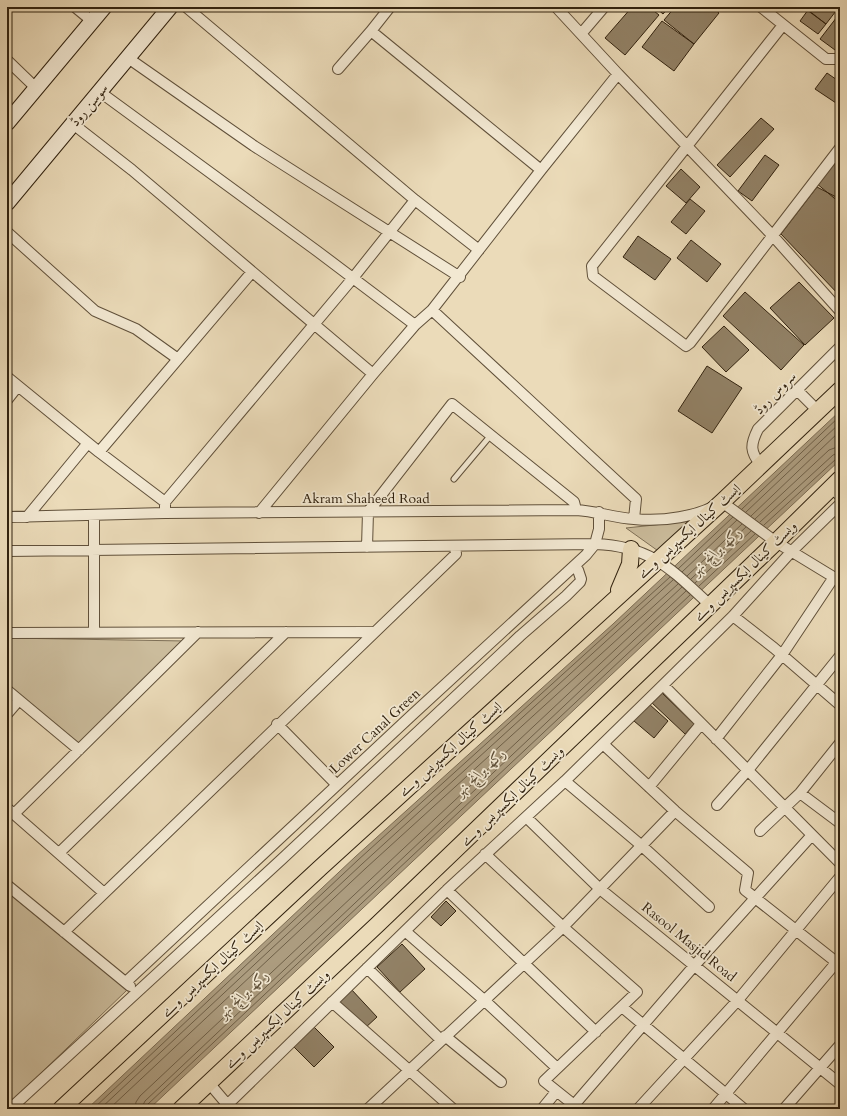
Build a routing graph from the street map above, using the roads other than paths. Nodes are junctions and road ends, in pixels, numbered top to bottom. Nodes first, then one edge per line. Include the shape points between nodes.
1 (75, 7) edge
2 (104, 7) edge
3 (170, 7) edge
4 (186, 7) edge
5 (390, 7) edge
6 (556, 7) edge
7 (604, 7) edge
8 (761, 7) edge
9 (92, 21) junction
10 (783, 25) junction
11 (371, 31) junction
12 (581, 34) junction
13 (128, 58) junction
14 (840, 59) edge
15 (7, 60) edge
16 (338, 69) dead end
17 (618, 74) junction
18 (36, 88) junction
19 (100, 92) junction
20 (7, 124) edge
21 (73, 124) junction
22 (688, 147) junction
23 (840, 148) edge
24 (541, 170) junction
25 (416, 200) junction
26 (7, 203) edge
27 (7, 232) edge
28 (390, 233) junction
29 (773, 236) junction
30 (479, 250) junction
31 (252, 272) junction
32 (460, 277) junction
33 (354, 278) junction
34 (432, 310) junction
35 (840, 311) edge
36 (314, 324) junction
37 (415, 325) junction
38 (840, 347) edge
39 (178, 358) junction
40 (373, 374) junction
41 (7, 377) edge
42 (18, 386) junction
43 (797, 390) junction
44 (840, 390) edge
45 (7, 400) edge
46 (817, 410) junction
47 (491, 435) junction
48 (88, 443) junction
49 (99, 452) junction
50 (761, 465) junction
51 (454, 479) dead end
52 (837, 487) edge
53 (164, 502) junction
54 (840, 504) edge
55 (725, 505) junction
56 (576, 510) junction
57 (368, 512) junction
58 (599, 512) junction
59 (165, 513) junction
60 (259, 513) junction
61 (94, 515) junction
62 (7, 517) edge
63 (27, 517) junction
64 (634, 520) junction
65 (772, 539) junction
66 (595, 544) junction
67 (456, 546) junction
68 (367, 547) junction
69 (632, 549) junction
70 (7, 551) edge
71 (94, 551) junction
72 (791, 552) junction
73 (663, 563) junction
74 (574, 566) junction
75 (837, 579) edge
76 (707, 602) junction
77 (733, 616) junction
78 (594, 618) junction
79 (198, 632) junction
80 (286, 632) junction
81 (373, 632) junction
82 (7, 633) edge
83 (94, 633) junction
84 (782, 655) junction
85 (840, 656) edge
86 (663, 685) junction
87 (816, 685) junction
88 (7, 690) edge
89 (19, 700) junction
90 (840, 705) edge
91 (7, 714) edge
92 (277, 724) junction
93 (701, 724) junction
94 (716, 738) junction
95 (840, 743) edge
96 (603, 744) junction
97 (79, 750) junction
98 (748, 770) junction
99 (565, 781) junction
100 (337, 785) junction
101 (649, 787) junction
102 (800, 793) junction
103 (717, 805) dead end
104 (784, 806) junction
105 (10, 811) edge
106 (675, 811) junction
107 (526, 817) junction
108 (840, 823) edge
109 (760, 831) dead end
110 (812, 835) junction
111 (642, 846) junction
112 (59, 854) junction
113 (485, 854) junction
114 (840, 863) edge
115 (840, 877) edge
116 (7, 884) edge
117 (600, 889) junction
118 (446, 890) junction
119 (104, 893) junction
120 (755, 898) junction
121 (709, 907) dead end
122 (563, 927) junction
123 (796, 929) junction
124 (64, 932) junction
125 (405, 932) junction
126 (839, 962) edge
127 (523, 964) junction
128 (694, 966) junction
129 (367, 968) junction
130 (126, 982) junction
131 (136, 992) junction
132 (484, 1000) junction
133 (738, 1000) junction
134 (332, 1002) junction
135 (622, 1007) junction
136 (643, 1024) junction
137 (596, 1032) junction
138 (777, 1034) junction
139 (443, 1038) junction
140 (840, 1045) edge
141 (684, 1059) junction
142 (557, 1068) junction
143 (820, 1068) junction
144 (410, 1071) junction
145 (501, 1082) dead end
146 (209, 1083) junction
147 (840, 1084) edge
148 (556, 1092) junction
149 (725, 1094) junction
150 (576, 1107) edge
151 (227, 1108) edge
152 (10, 1109) edge
153 (61, 1109) edge
154 (181, 1109) edge
155 (368, 1109) edge
156 (453, 1109) edge
157 (542, 1109) edge
158 (638, 1109) edge
159 (713, 1109) edge
160 (744, 1109) edge
161 (784, 1109) edge

1 - 9 street
2 - 9 street
3 - 13 street, سوسن روڈ
4 - 25 street
5 - 11 street
6 - 12 street
7 - 12 street
8 - 10 street
9 - 18 street
10 - 14 street via 826,60
10 - 22 street
11 - 16 street
11 - 24 street
12 - 17 street
13 - 19 street, سوسن روڈ
13 - 28 street via 254,146
15 - 18 street
17 - 22 street
17 - 24 street
18 - 20 street
19 - 21 street, سوسن روڈ
19 - 33 street
21 - 26 street, سوسن روڈ
21 - 31 street via 132,170
22 - 29 street
22 - 29 street via 592,266 593,276 686,346
23 - 29 street
24 - 30 street
25 - 28 street
25 - 30 street
27 - 39 street via 95,311 136,329
28 - 32 street
28 - 33 street
29 - 35 street
30 - 32 street
31 - 36 street
31 - 39 street
32 - 34 street
33 - 36 street
33 - 37 street
34 - 37 street
34 - 64 street via 636,499
36 - 40 street
36 - 53 street
37 - 40 street
38 - 43 street, سروس روڈ
39 - 49 street
40 - 60 street
41 - 42 street
42 - 45 street
42 - 48 street
43 - 46 street
43 - 50 street, سروس روڈ via 758,429 754,437 753,456
44 - 46 main road, ایسٹ کینال ایکسپریس وے
46 - 50 main road, ایسٹ کینال ایکسپریس وے
47 - 51 lane
47 - 56 street via 574,502
47 - 57 street via 452,404
48 - 49 street
48 - 63 street
49 - 53 street
50 - 55 main road, ایسٹ کینال ایکسپریس وے
52 - 65 main road, ویسٹ کینال ایکسپریس وے
53 - 59 street
54 - 72 street
55 - 64 street, Akram Shaheed Road via 695,514
55 - 65 street
55 - 73 main road, ایسٹ کینال ایکسپریس وے
56 - 57 street, Akram Shaheed Road
56 - 58 street, Akram Shaheed Road
57 - 60 street, Akram Shaheed Road
57 - 68 street
58 - 64 street, Akram Shaheed Road
58 - 66 street via 599,529
59 - 60 street, Akram Shaheed Road
59 - 61 street, Akram Shaheed Road
61 - 63 street, Akram Shaheed Road
61 - 71 street
62 - 63 street, Akram Shaheed Road
65 - 72 street
65 - 76 main road, ویسٹ کینال ایکسپریس وے
66 - 67 street
66 - 69 street
66 - 74 street, Lower Canal Green
67 - 68 street
67 - 81 street via 456,554
68 - 71 street
69 - 73 street
69 - 78 main road via 624,580 614,598
70 - 71 street
71 - 83 street
72 - 75 street
72 - 77 street
73 - 76 street
73 - 78 main road, ایسٹ کینال ایکسپریس وے
74 - 100 street, Lower Canal Green
74 - 131 street via 578,570 580,582 566,596
75 - 84 street
76 - 146 main road, ویسٹ کینال ایکسپریس وے via 395,908
77 - 84 street
77 - 86 street
78 - 153 main road, ایسٹ کینال ایکسپریس وے
79 - 80 street
79 - 83 street
79 - 97 street
80 - 81 street
80 - 112 street
81 - 92 street
82 - 83 street
84 - 87 street
84 - 94 street
85 - 87 street
86 - 93 street
86 - 96 street
87 - 90 street
87 - 98 street
88 - 89 street
89 - 91 street
89 - 97 street
92 - 100 street
92 - 119 street
93 - 94 street
93 - 101 street
94 - 98 street
95 - 102 street
96 - 99 street
96 - 101 street
97 - 105 street
98 - 103 street
98 - 104 street
99 - 107 street
99 - 111 street
100 - 130 street, Lower Canal Green
101 - 106 street
102 - 104 street
102 - 108 street
104 - 109 street
104 - 110 street
105 - 112 street
106 - 111 street
106 - 120 street via 748,873 744,890
107 - 113 street
107 - 117 street, Rasool Masjid Road
110 - 114 street
110 - 120 street
111 - 117 street
111 - 121 street
112 - 119 street
113 - 118 street
113 - 122 street
115 - 123 street
116 - 124 street
117 - 122 street
117 - 128 street, Rasool Masjid Road
118 - 125 street
118 - 127 street
119 - 124 street
120 - 123 street
120 - 128 street
122 - 127 street
122 - 135 street via 638,992
123 - 126 street
123 - 133 street
124 - 130 street
125 - 129 street
125 - 132 street
126 - 138 street
127 - 132 street
127 - 137 street
128 - 133 street, Rasool Masjid Road
128 - 136 street
129 - 134 street
129 - 139 street
130 - 131 street
131 - 152 street
132 - 139 street
132 - 142 street
133 - 138 street, Rasool Masjid Road
133 - 141 street
134 - 144 street
134 - 151 street
135 - 136 street
135 - 137 street
136 - 141 street
136 - 150 street
137 - 142 street
138 - 143 street, Rasool Masjid Road
138 - 149 street
139 - 144 street
139 - 145 street
140 - 143 street
141 - 149 street
141 - 158 street
142 - 148 street via 544,1081
143 - 147 street, Rasool Masjid Road
143 - 161 street
144 - 155 street
144 - 156 street
146 - 151 street
146 - 154 main road, ویسٹ کینال ایکسپریس وے
148 - 150 street
148 - 157 street
149 - 159 street
149 - 160 street

